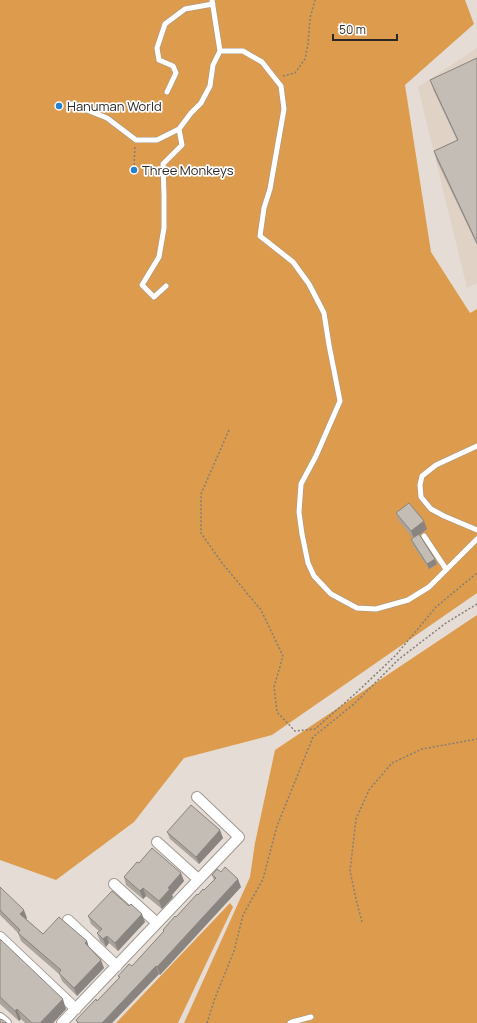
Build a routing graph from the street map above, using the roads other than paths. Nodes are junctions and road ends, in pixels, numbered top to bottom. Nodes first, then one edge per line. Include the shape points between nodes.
1 (213, 2) edge
2 (220, 51) junction
3 (167, 92) dead end
4 (72, 104) dead end
5 (179, 129) junction
6 (166, 286) dead end
7 (477, 446) edge
8 (477, 530) edge
9 (424, 536) dead end
10 (477, 539) edge
11 (446, 570) junction
12 (197, 797) dead end
13 (157, 842) dead end
14 (198, 880) junction
15 (114, 884) dead end
16 (68, 920) dead end
17 (157, 923) junction
18 (0, 937) edge
19 (117, 966) junction
20 (76, 1009) junction
21 (311, 1017) dead end
22 (0, 1018) edge
23 (6, 1023) edge
24 (62, 1023) edge
25 (290, 1023) edge

1 - 2 lane
1 - 3 lane via 185,9 165,24 157,48 160,60 173,66 176,73
2 - 5 lane via 213,65 210,86 201,103
2 - 11 lane via 243,51 262,62 281,86 284,109 260,236 294,262 324,313 340,401 301,484 299,512 308,563 314,576 331,594 357,608 376,609 408,600 429,587
4 - 5 lane via 107,118 136,140 157,140
5 - 6 lane via 182,145 163,164 164,228 159,258 142,285 154,297
7 - 8 lane via 436,465 422,476 420,485 421,497 431,509
9 - 11 lane
10 - 11 lane
12 - 14 street via 239,837
13 - 14 street
14 - 17 street
15 - 17 street
16 - 19 street
17 - 19 street
18 - 20 street
19 - 20 street
20 - 24 street
21 - 25 lane
22 - 23 street

